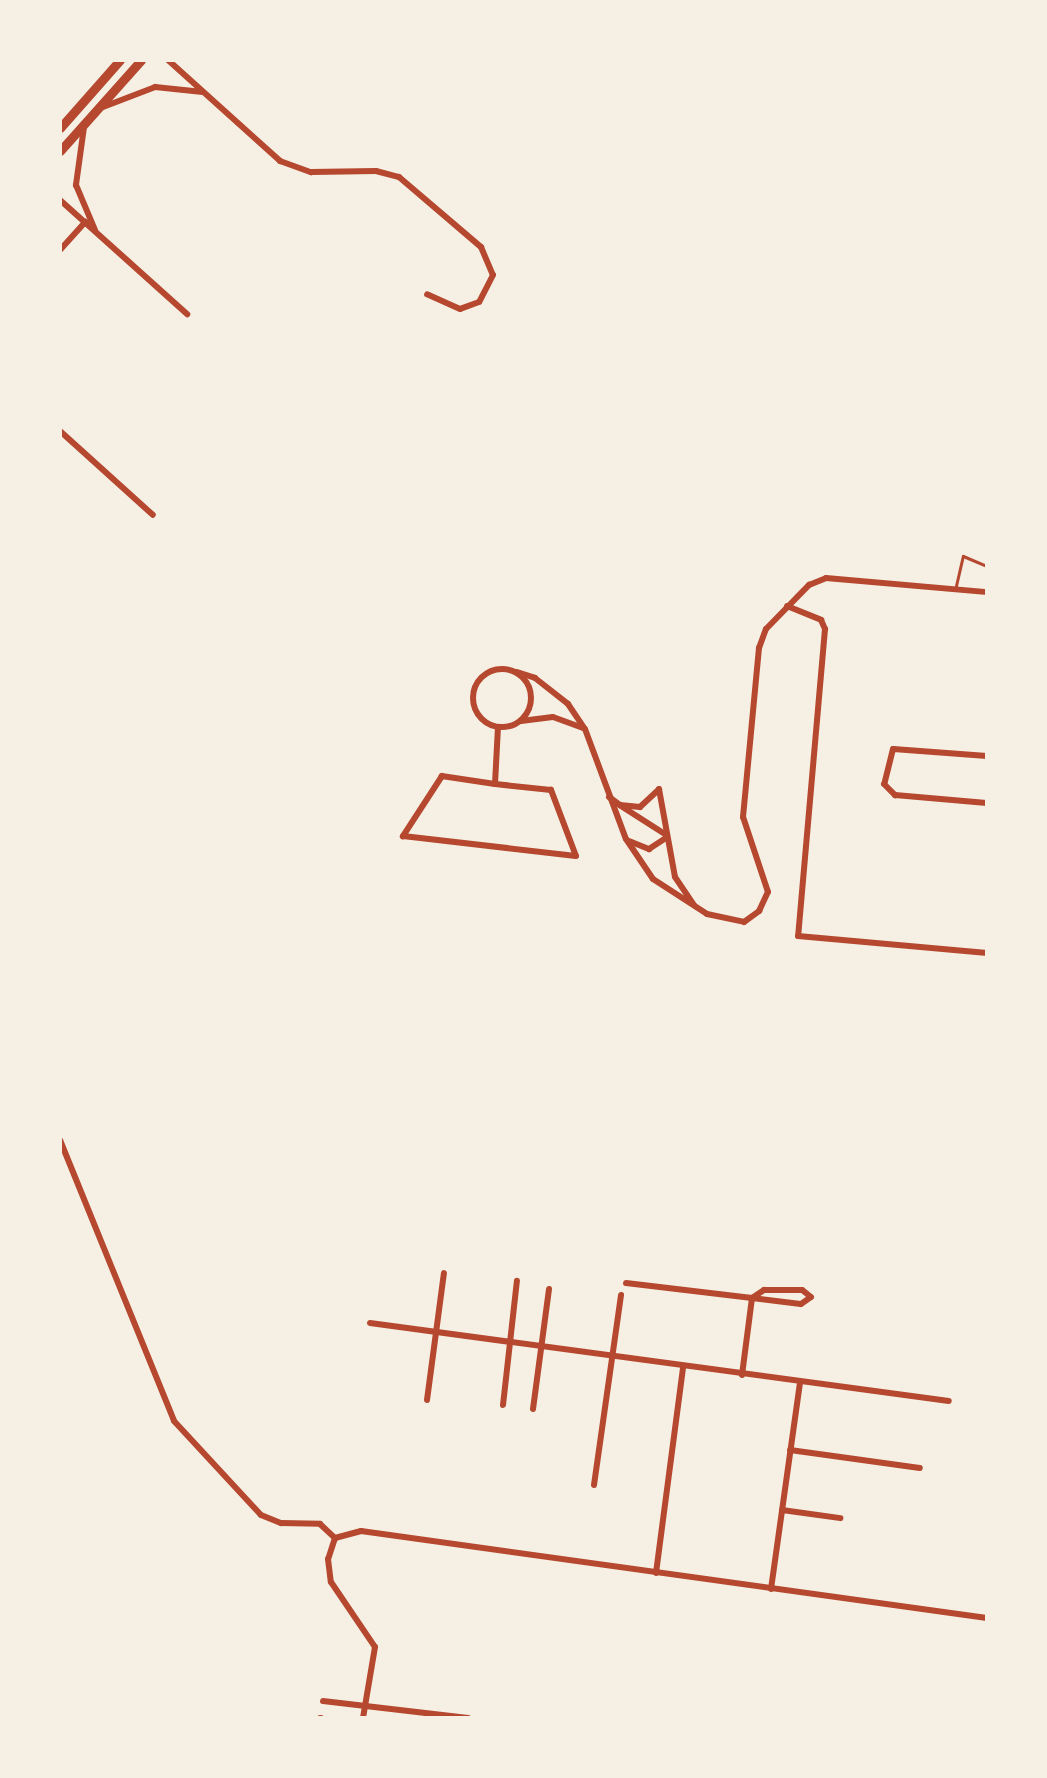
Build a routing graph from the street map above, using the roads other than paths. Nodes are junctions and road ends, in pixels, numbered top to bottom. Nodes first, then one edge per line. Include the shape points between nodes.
1 (120, 60) edge
2 (141, 60) edge
3 (168, 60) edge
4 (203, 92) junction
5 (96, 111) junction
6 (85, 123) junction
7 (60, 128) edge
8 (60, 151) edge
9 (60, 200) edge
10 (85, 222) junction
11 (97, 233) junction
12 (60, 250) edge
13 (427, 294) dead end
14 (187, 314) dead end
15 (60, 431) edge
16 (153, 515) dead end
17 (987, 566) edge
18 (955, 590) junction
19 (987, 592) edge
20 (787, 606) junction
21 (517, 672) junction
22 (521, 721) junction
23 (498, 727) junction
24 (585, 729) junction
25 (987, 756) edge
26 (495, 784) junction
27 (609, 796) junction
28 (987, 803) edge
29 (620, 805) junction
30 (666, 836) junction
31 (626, 839) junction
32 (699, 910) junction
33 (987, 953) edge
34 (60, 1140) edge
35 (444, 1273) dead end
36 (517, 1281) dead end
37 (626, 1283) dead end
38 (549, 1289) dead end
39 (621, 1295) dead end
40 (752, 1298) junction
41 (370, 1323) dead end
42 (435, 1334) junction
43 (510, 1344) junction
44 (541, 1348) junction
45 (612, 1358) junction
46 (683, 1367) junction
47 (742, 1375) junction
48 (800, 1383) junction
49 (427, 1400) dead end
50 (949, 1401) dead end
51 (503, 1405) dead end
52 (533, 1409) dead end
53 (790, 1450) junction
54 (920, 1468) dead end
55 (594, 1485) dead end
56 (782, 1510) junction
57 (840, 1518) dead end
58 (335, 1538) junction
59 (656, 1573) junction
60 (771, 1589) junction
61 (987, 1618) edge
62 (323, 1701) dead end
63 (365, 1706) junction
64 (363, 1718) edge
65 (468, 1718) edge

1 - 7 main road
2 - 5 main road
3 - 4 street
4 - 5 street via 155,87
4 - 13 street via 280,161 311,172 376,171 399,177 481,247 493,275 479,302 460,309
5 - 6 main road
6 - 8 main road
6 - 11 street via 76,185
9 - 10 street
10 - 11 street
10 - 12 street
11 - 14 street
15 - 16 street
17 - 18 lane via 963,556
18 - 19 street
18 - 20 street via 826,578 809,585
20 - 32 street via 761,638 744,810 768,892 759,911 744,922 729,923
20 - 33 street via 818,618 825,629 798,936
21 - 22 street via 532,692 531,706
21 - 23 street via 491,670 473,693 476,711
21 - 24 street via 548,686
22 - 23 street
22 - 24 street via 553,717
23 - 26 street
24 - 27 street
25 - 28 street via 893,749 884,784 895,795
26 - 26 street via 551,790 576,856 403,836 442,776
27 - 29 street
27 - 31 street
29 - 30 street
29 - 30 street via 640,807 659,789
30 - 31 street via 649,849
30 - 32 street via 678,886
31 - 32 street via 653,879
34 - 58 street via 174,1421 261,1515 281,1523 320,1524
35 - 42 street
36 - 43 street
37 - 40 street
38 - 44 street
39 - 45 street
40 - 40 street via 806,1304 811,1297 805,1290 764,1290
40 - 47 street
41 - 42 street
42 - 43 street
42 - 49 street
43 - 44 street
43 - 51 street
44 - 45 street
44 - 52 street
45 - 46 street
45 - 55 street
46 - 47 street
46 - 59 street
47 - 48 street
48 - 50 street
48 - 53 street
53 - 54 street
53 - 56 street
56 - 57 street
56 - 60 street
58 - 59 street via 361,1531
58 - 63 street via 328,1555 331,1582 375,1647
59 - 60 street
60 - 61 street
62 - 63 street
63 - 64 street
63 - 65 street

